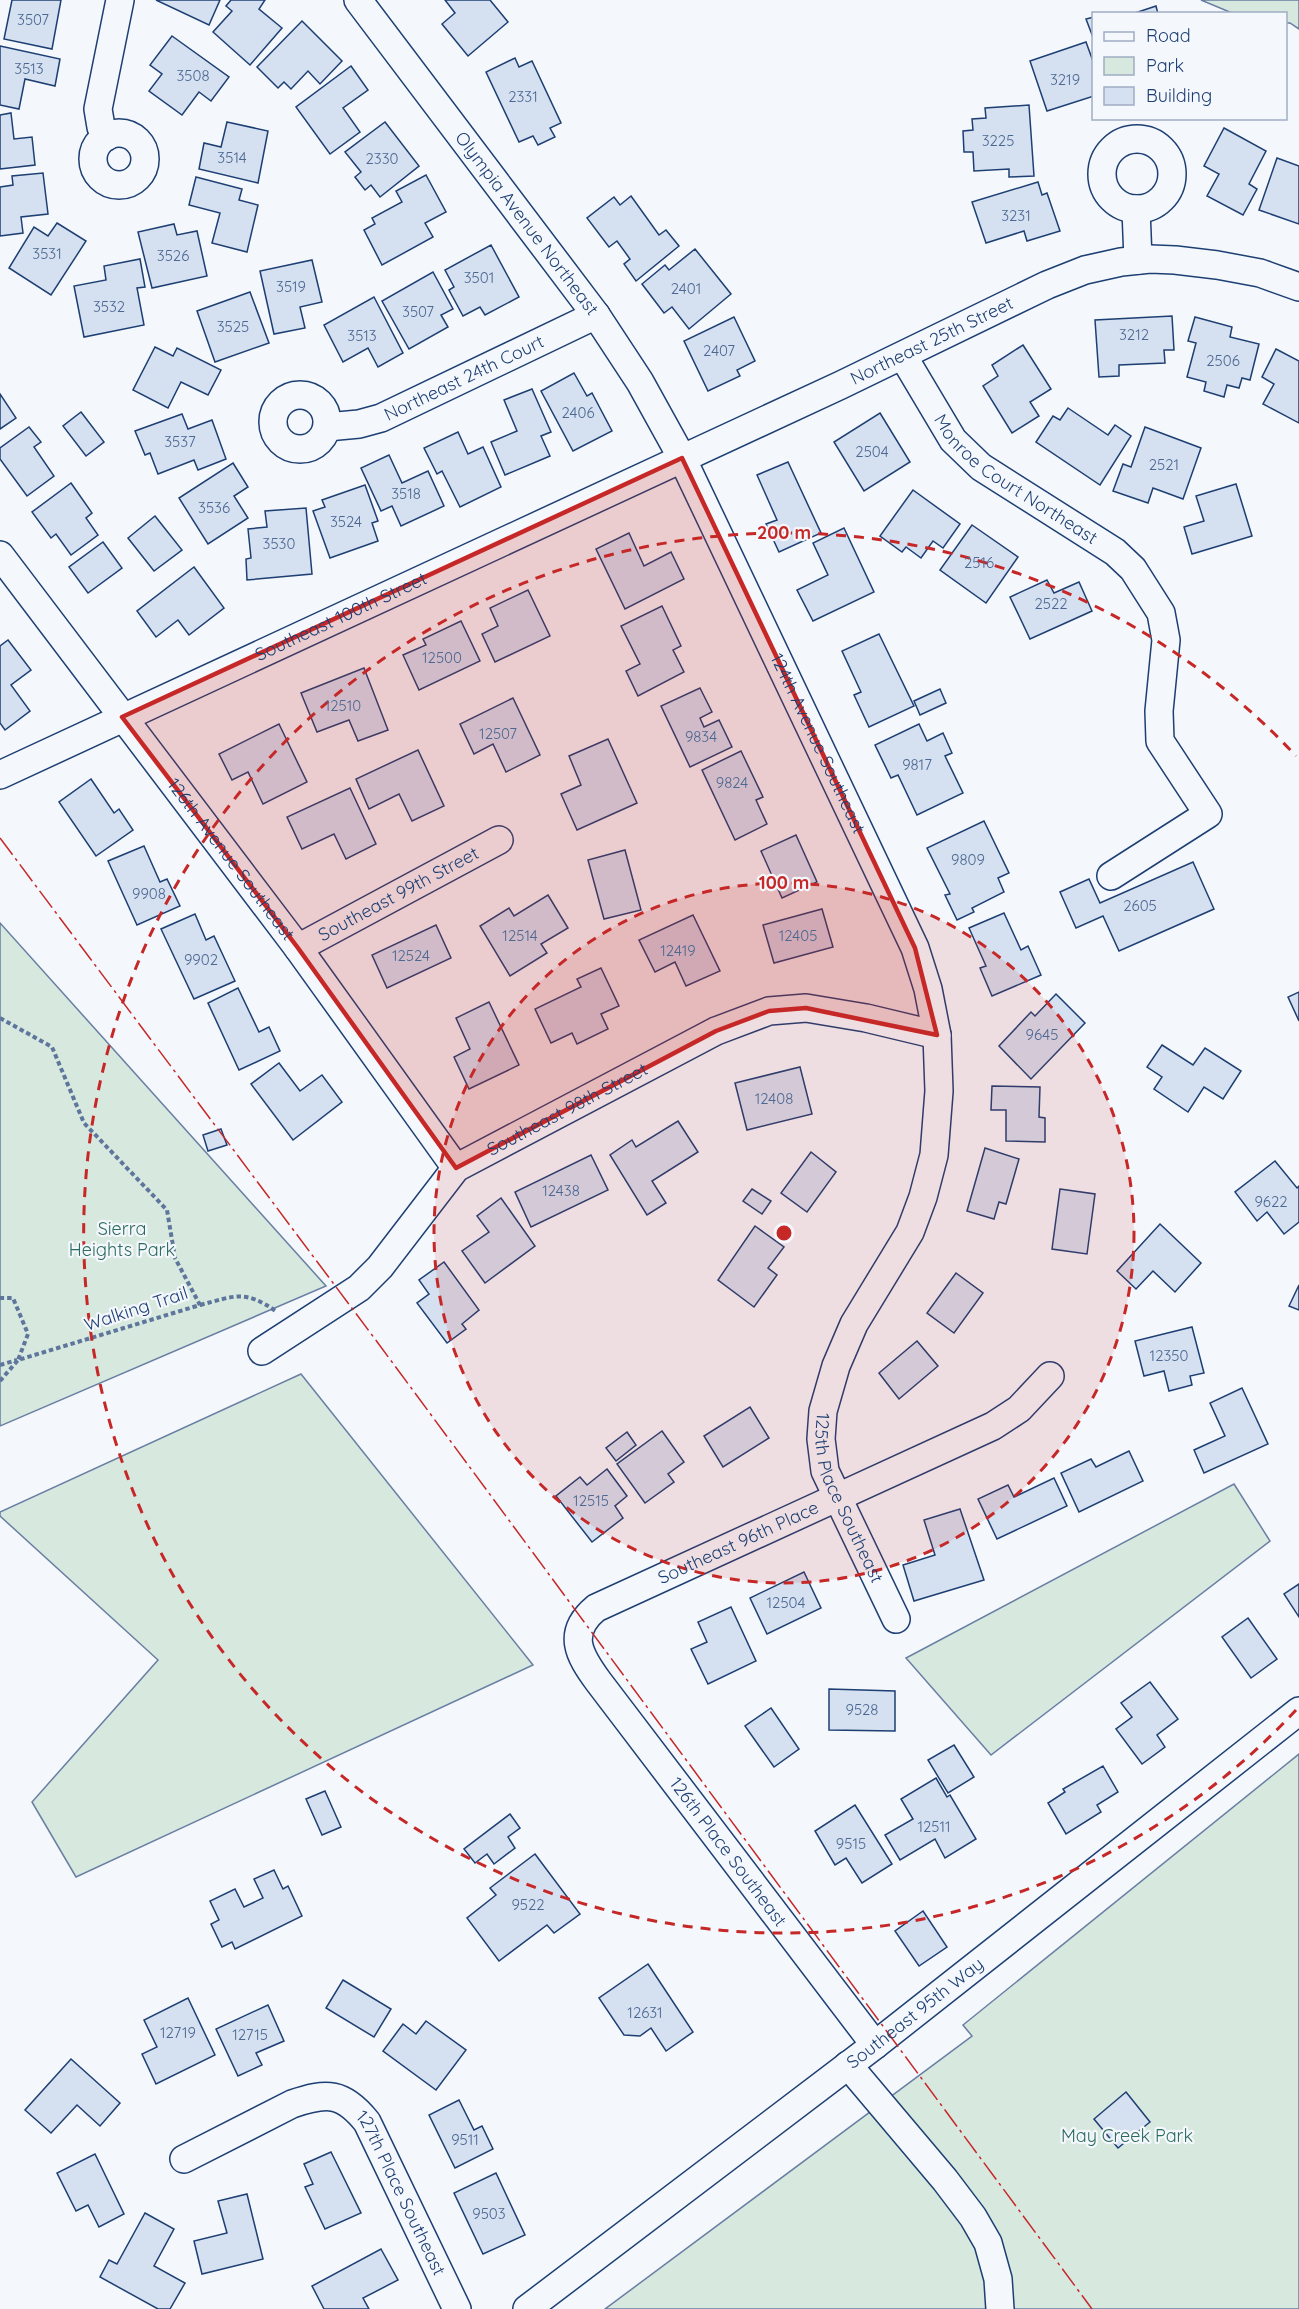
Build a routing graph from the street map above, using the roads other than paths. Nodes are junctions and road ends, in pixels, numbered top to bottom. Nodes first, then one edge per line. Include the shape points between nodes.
1 (120, 0) edge
2 (362, 1) edge
3 (106, 137) dead end
4 (1136, 210) dead end
5 (1138, 260) junction
6 (1299, 287) edge
7 (596, 315) junction
8 (903, 356) junction
9 (327, 427) dead end
10 (682, 458) junction
11 (0, 555) edge
12 (122, 717) junction
13 (0, 775) edge
14 (499, 840) dead end
15 (1112, 876) dead end
16 (298, 948) junction
17 (937, 1035) junction
18 (456, 1167) junction
19 (262, 1351) dead end
20 (1050, 1376) dead end
21 (837, 1499) junction
22 (896, 1619) dead end
23 (582, 1659) joint
24 (1299, 1712) edge
25 (875, 2045) junction
26 (848, 2065) junction
27 (184, 2159) dead end
28 (457, 2309) edge
29 (527, 2309) edge
30 (1000, 2309) edge

1 - 3 street via 98,110
2 - 7 street, Olympia Avenue Northeast
4 - 5 street
5 - 6 street, Northeast 25th Street via 1217,264
5 - 8 street, Northeast 25th Street via 1085,270 1047,285
7 - 9 street, Northeast 24th Court via 381,417
7 - 10 street, Olympia Avenue Northeast via 640,382
8 - 10 street, Northeast 25th Street
8 - 15 street, Monroe Court Northeast via 952,440 966,455 1115,552 1132,569 1161,613 1166,640 1160,741 1208,814
10 - 12 street, Southeast 100th Street
10 - 17 street, 124th Avenue Southeast via 915,948
11 - 12 street, 126th Avenue Southeast
12 - 13 street, Southeast 100th Street
12 - 16 street, 126th Avenue Southeast
14 - 16 street, Southeast 99th Street
16 - 18 street, 126th Avenue Southeast
17 - 18 street, Southeast 98th Street via 806,1008 769,1011 716,1031
17 - 21 street, 125th Place Southeast via 937,1126 923,1197 910,1232 854,1324 836,1366 823,1412 825,1471
18 - 19 street, Southeast 98th Street via 380,1267 359,1288
20 - 21 street, Southeast 96th Place via 1019,1409 993,1426
21 - 22 street, 125th Place Southeast
21 - 23 street, Southeast 96th Place via 596,1608 584,1618 580,1630 578,1645
23 - 25 street, 126th Place Southeast
24 - 25 street, Southeast 95th Way
25 - 26 street, Southeast 95th Way
26 - 29 street, Southeast 95th Way
26 - 30 street via 973,2217 988,2243 998,2279
27 - 28 street, 127th Place Southeast via 292,2104 328,2096 343,2099 367,2122

